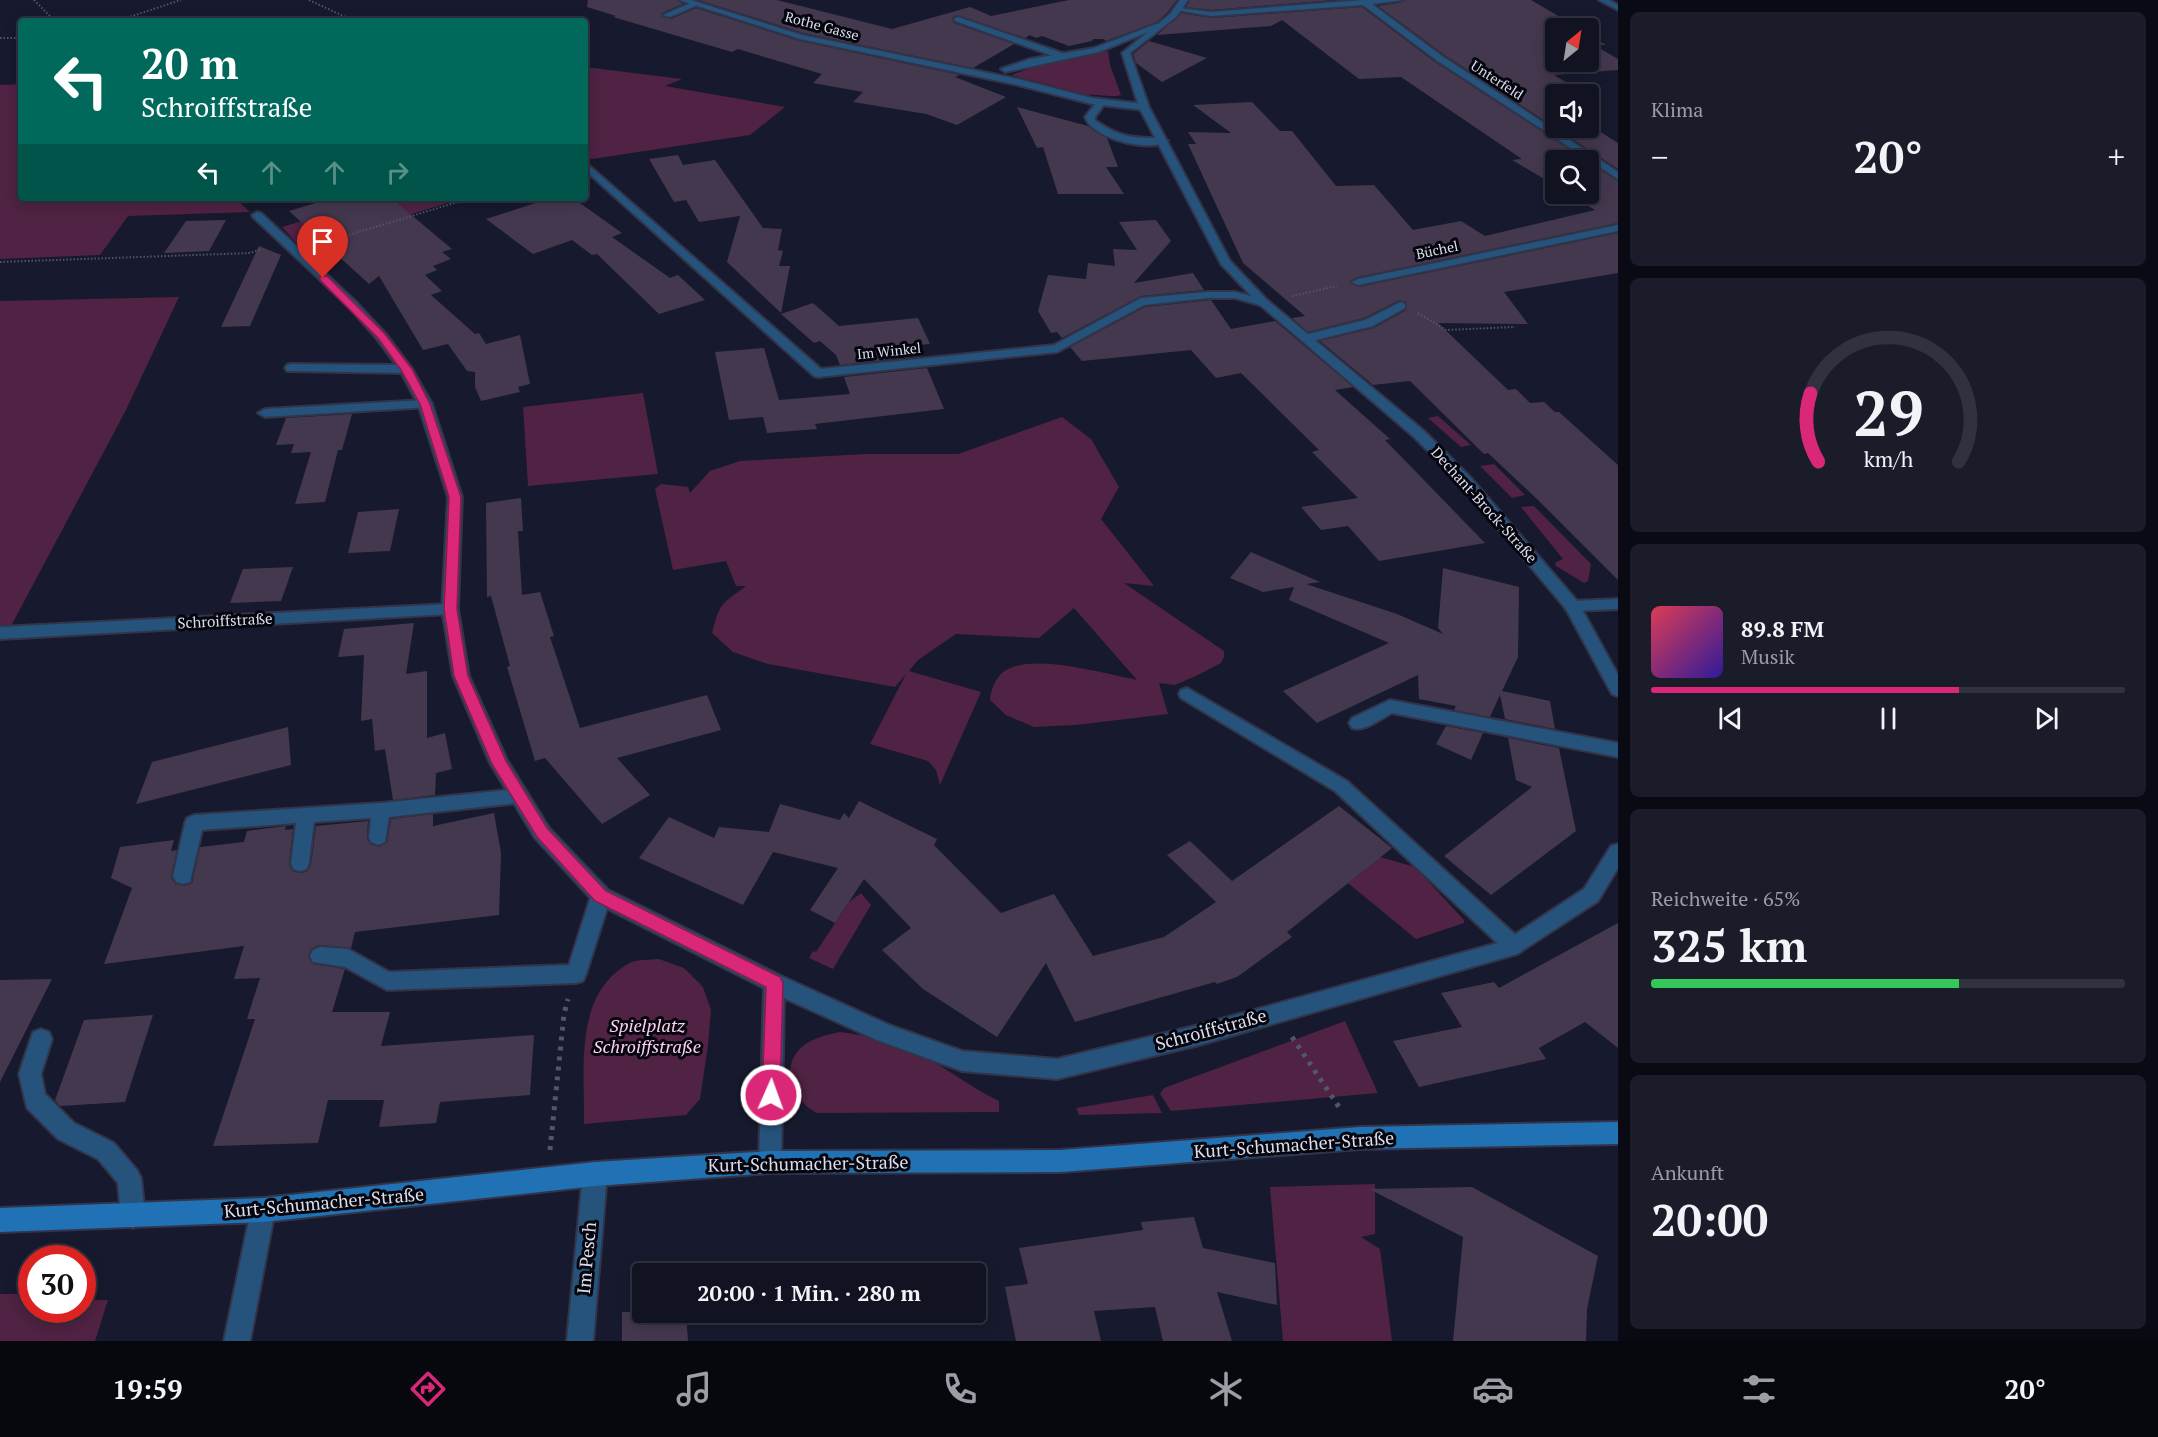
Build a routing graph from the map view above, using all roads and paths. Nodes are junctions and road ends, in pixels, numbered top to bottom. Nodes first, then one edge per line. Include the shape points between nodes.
1 (33, 0) edge
2 (181, 0) edge
3 (309, 0) edge
4 (683, 0) edge
5 (1184, 0) edge
6 (1399, 0) edge
7 (1603, 0) edge
8 (1364, 3) junction
9 (696, 4) junction
10 (1618, 8) edge
11 (1180, 10) junction
12 (667, 15) dead end
13 (52, 18) edge
14 (126, 18) edge
15 (348, 18) edge
16 (958, 19) dead end
17 (1160, 26) junction
18 (0, 38) edge
19 (18, 38) edge
20 (1062, 56) junction
21 (1005, 69) dead end
22 (1101, 102) junction
23 (1143, 107) junction
24 (1163, 141) junction
25 (588, 168) edge
26 (1618, 176) edge
27 (460, 201) edge
28 (257, 214) dead end
29 (1618, 228) edge
30 (290, 247) junction
31 (0, 262) edge
32 (1358, 282) joint
33 (1263, 302) junction
34 (1401, 306) joint
35 (1515, 327) dead end
36 (1308, 338) junction
37 (291, 368) dead end
38 (406, 369) junction
39 (425, 404) junction
40 (265, 413) dead end
41 (1618, 604) edge
42 (1572, 606) junction
43 (450, 609) junction
44 (0, 633) edge
45 (1618, 690) edge
46 (1186, 694) dead end
47 (1358, 723) dead end
48 (1618, 750) edge
49 (519, 796) junction
50 (381, 810) junction
51 (306, 815) junction
52 (378, 837) dead end
53 (1618, 852) edge
54 (300, 863) dead end
55 (183, 876) dead end
56 (601, 896) junction
57 (1514, 946) junction
58 (320, 956) dead end
59 (576, 974) junction
60 (774, 983) junction
61 (1276, 1013) junction
62 (41, 1039) dead end
63 (1618, 1133) edge
64 (1360, 1138) junction
65 (770, 1162) junction
66 (594, 1174) junction
67 (547, 1180) junction
68 (263, 1210) junction
69 (133, 1216) junction
70 (0, 1220) edge
71 (237, 1341) edge
72 (580, 1341) edge

1 - 13 path
2 - 14 path
3 - 15 path
4 - 9 street, Rothe Gasse
5 - 11 street, Dechant-Brock-Straße
6 - 8 street
7 - 10 street
8 - 11 street via 1211,14
8 - 26 street, Unterfeld via 1439,58
9 - 12 street
9 - 22 street, Rothe Gasse via 800,37
11 - 17 street, Dechant-Brock-Straße
16 - 20 street
17 - 20 street, Dechant-Brock-Straße via 1096,50
17 - 23 street, Dechant-Brock-Straße via 1126,53
18 - 19 path
20 - 21 street, Dechant-Brock-Straße
22 - 23 street
22 - 24 street via 1091,121 1111,137
23 - 24 street, Dechant-Brock-Straße
24 - 33 street, Dechant-Brock-Straße via 1225,262
25 - 33 street, Im Winkel via 818,373 1057,348 1141,302 1217,295
27 - 30 path
28 - 30 street, Schroiffstraße
29 - 32 street, Büchel
30 - 31 path via 250,253
30 - 38 street, Schroiffstraße via 353,305
32 - 33 path
33 - 36 street, Dechant-Brock-Straße
34 - 35 path via 1446,330
34 - 36 street via 1369,323
36 - 42 street, Dechant-Brock-Straße via 1419,434 1466,481
37 - 38 street
38 - 39 street, Schroiffstraße
39 - 40 street
39 - 43 street, Schroiffstraße via 455,497
41 - 42 street
42 - 45 street, Dechant-Brock-Straße
43 - 44 street, Schroiffstraße
43 - 49 street, Schroiffstraße via 461,676 499,764
46 - 57 street via 1341,786
47 - 48 street via 1390,706
49 - 50 street
49 - 56 street, Schroiffstraße via 542,833
50 - 51 street
50 - 52 street
51 - 54 street
51 - 55 street via 194,823
53 - 57 street, Schroiffstraße via 1591,895
56 - 59 street
56 - 60 street, Schroiffstraße
57 - 61 street, Schroiffstraße
58 - 59 street via 348,958 387,981
59 - 67 path via 564,1014
60 - 61 street, Schroiffstraße via 884,1033 962,1060 1057,1069
60 - 65 street
61 - 64 path
62 - 69 street via 30,1074 35,1100 66,1131 106,1151 129,1178
63 - 64 main road, Kurt-Schumacher-Straße
64 - 65 main road, Kurt-Schumacher-Straße via 1061,1161
65 - 66 main road, Kurt-Schumacher-Straße
66 - 67 main road, Kurt-Schumacher-Straße
66 - 72 street, Im Pesch
67 - 68 main road, Kurt-Schumacher-Straße
68 - 69 main road, Kurt-Schumacher-Straße
68 - 71 street
69 - 70 main road, Kurt-Schumacher-Straße

